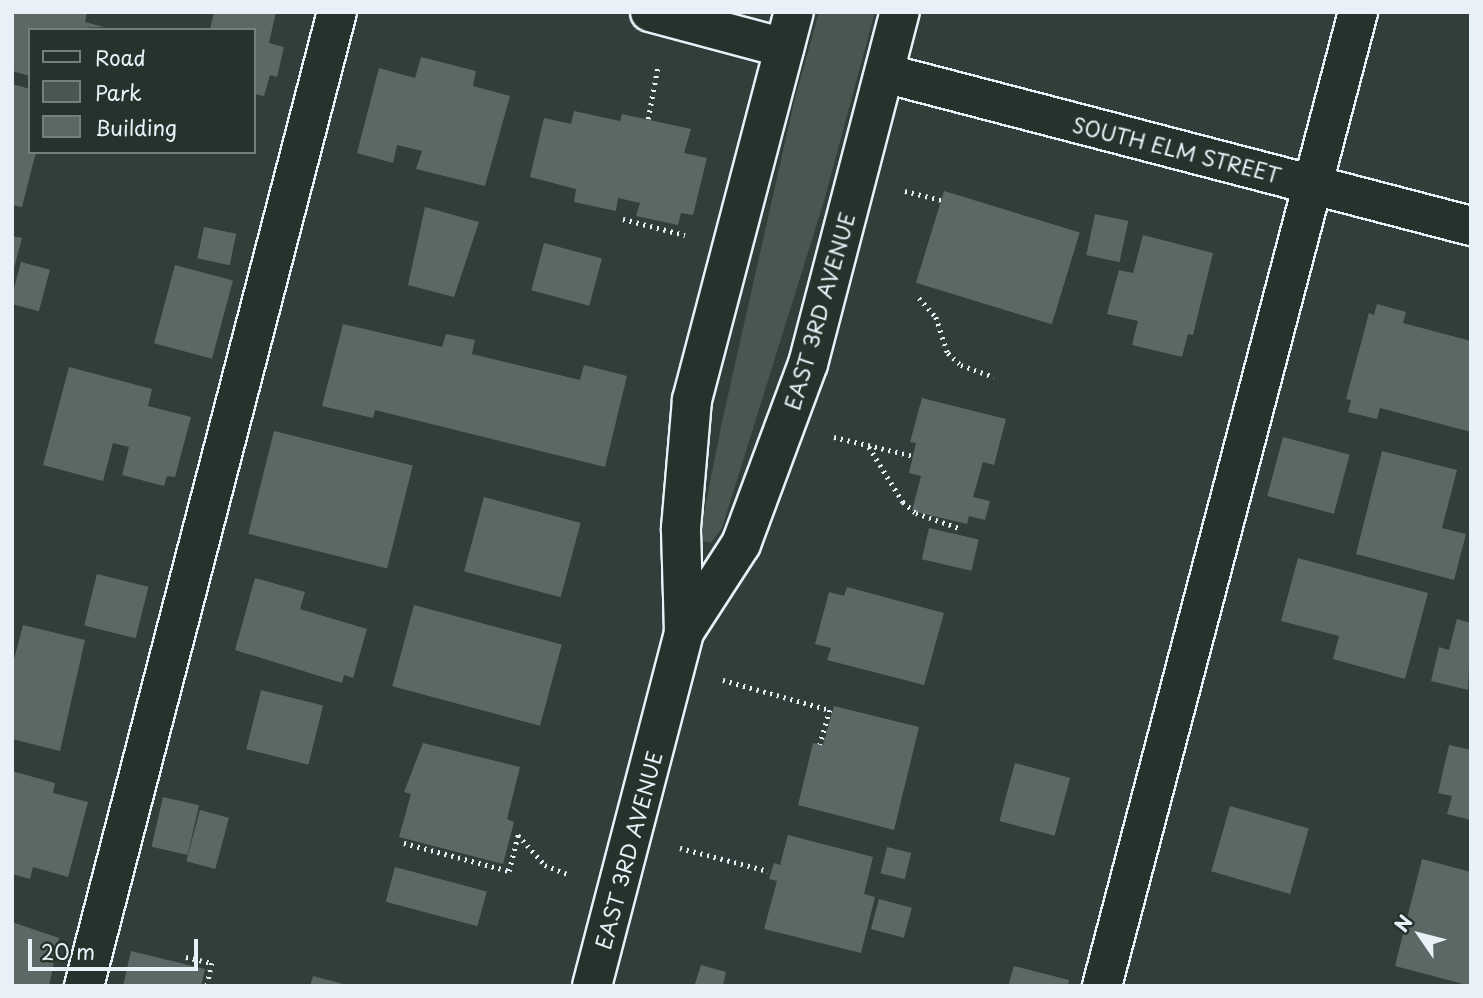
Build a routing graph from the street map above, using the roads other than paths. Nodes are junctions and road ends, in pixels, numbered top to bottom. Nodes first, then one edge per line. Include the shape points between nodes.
1 (337, 12) edge
2 (650, 12) edge
3 (900, 12) edge
4 (1358, 12) edge
5 (789, 30) edge
6 (884, 74) junction
7 (1314, 185) junction
8 (1471, 226) edge
9 (679, 649) junction
10 (84, 986) edge
11 (592, 986) edge
12 (1102, 986) edge

1 - 10 street
2 - 5 street
3 - 6 street, EAST 3RD AVENUE
4 - 7 street
5 - 9 street, EAST 3RD AVENUE via 692,400 681,528
6 - 7 street, SOUTH ELM STREET
6 - 9 street, EAST 3RD AVENUE via 808,364 741,544
7 - 8 street, SOUTH ELM STREET
7 - 12 street
9 - 11 street, EAST 3RD AVENUE

